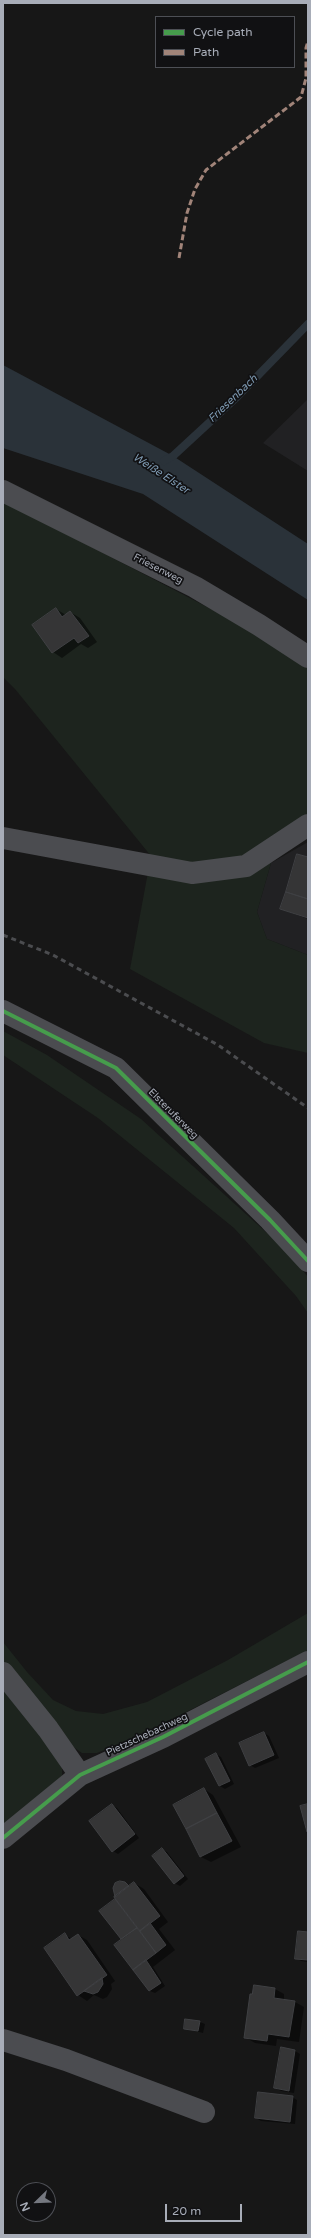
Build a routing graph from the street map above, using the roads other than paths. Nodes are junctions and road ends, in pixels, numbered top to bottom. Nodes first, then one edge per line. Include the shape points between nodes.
1 (3, 491) edge
2 (308, 657) edge
3 (308, 825) edge
4 (3, 838) edge
5 (3, 1011) edge
6 (308, 1261) edge
7 (308, 1662) edge
8 (3, 1673) edge
9 (80, 1775) junction
10 (3, 1838) edge
11 (3, 2040) edge
12 (204, 2112) dead end

1 - 2 street, Friesenweg via 195,587
3 - 4 street via 246,866 192,873
5 - 6 street, Elsteruferweg via 116,1068
7 - 9 street, Pietzschebachweg via 163,1737
8 - 9 street via 48,1729
9 - 10 street, Pietzschebachweg
11 - 12 street via 66,2060

